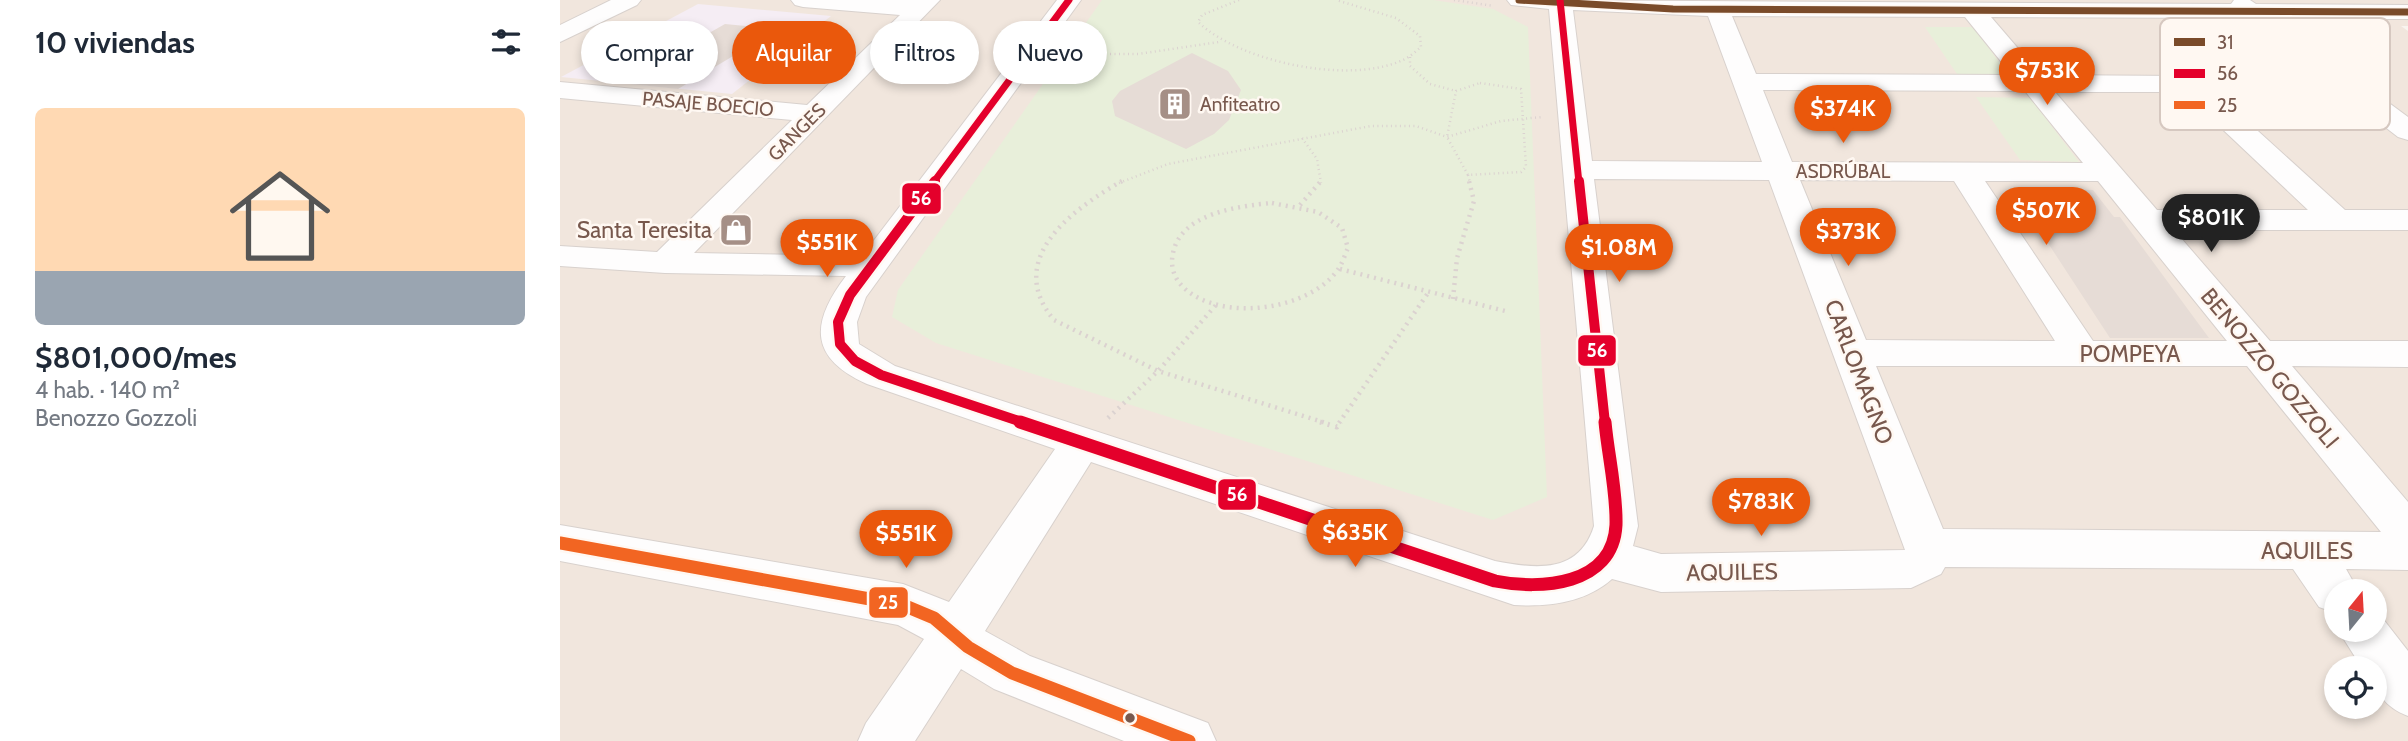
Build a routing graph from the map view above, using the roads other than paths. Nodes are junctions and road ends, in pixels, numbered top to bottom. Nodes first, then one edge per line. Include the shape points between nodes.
1 (629, 0) edge
2 (803, 0) edge
3 (1069, 0) edge
4 (1520, 0) edge
5 (1560, 2) edge
6 (1715, 4) edge
7 (923, 5) edge
8 (2101, 5) edge
9 (2242, 5) edge
10 (1971, 9) junction
11 (2408, 12) edge
12 (2259, 18) edge
13 (560, 35) edge
14 (1746, 82) junction
15 (2033, 83) junction
16 (2160, 84) edge
17 (560, 90) edge
18 (814, 114) junction
19 (2390, 117) edge
20 (2240, 130) edge
21 (2408, 131) edge
22 (1578, 170) junction
23 (1780, 171) junction
24 (1963, 171) junction
25 (2107, 172) junction
26 (2147, 220) junction
27 (2337, 220) junction
28 (2408, 220) edge
29 (560, 256) edge
30 (665, 263) junction
31 (871, 266) junction
32 (1852, 352) junction
33 (2082, 354) junction
34 (2258, 354) junction
35 (2408, 354) edge
36 (1082, 442) junction
37 (2408, 533) edge
38 (1928, 548) junction
39 (566, 551) edge
40 (2306, 551) junction
41 (2408, 551) edge
42 (1608, 554) junction
43 (2326, 579) edge
44 (955, 635) junction
45 (2372, 642) edge
46 (2408, 692) edge
47 (885, 741) edge
48 (1189, 741) edge

1 - 13 street
2 - 7 street
3 - 31 street
4 - 5 street
5 - 6 street
5 - 22 street
6 - 10 street
6 - 14 street, CARLOMAGNO
7 - 18 street, GANGES
8 - 9 street
8 - 10 street
9 - 11 street
9 - 12 street
10 - 15 street, BENOZZO GOZZOLI
14 - 15 street
14 - 23 street, CARLOMAGNO
15 - 16 street
15 - 25 street, BENOZZO GOZZOLI
17 - 18 street, PASAJE BOECIO
18 - 30 street, GANGES
19 - 21 street
20 - 27 street
22 - 23 street, ASDRÚBAL
22 - 42 street via 1616,515
23 - 24 street, ASDRÚBAL
23 - 32 street, CARLOMAGNO
24 - 25 street, ASDRÚBAL
24 - 33 street
25 - 26 street, BENOZZO GOZZOLI
26 - 27 street
26 - 34 street, BENOZZO GOZZOLI
27 - 28 street
29 - 30 street
30 - 31 street
31 - 36 street via 838,319 839,342 854,362
32 - 33 street, POMPEYA
32 - 38 street, CARLOMAGNO
33 - 34 street, POMPEYA
34 - 35 street, POMPEYA
34 - 37 street, BENOZZO GOZZOLI
36 - 42 street via 1512,586 1554,586 1576,579
36 - 44 street
38 - 40 street, AQUILES
38 - 42 street, AQUILES via 1919,566 1883,570 1661,573 1630,567
39 - 44 street via 902,605 934,618
40 - 41 street, AQUILES
40 - 43 street
44 - 47 street
44 - 48 street via 1012,673
45 - 46 street

